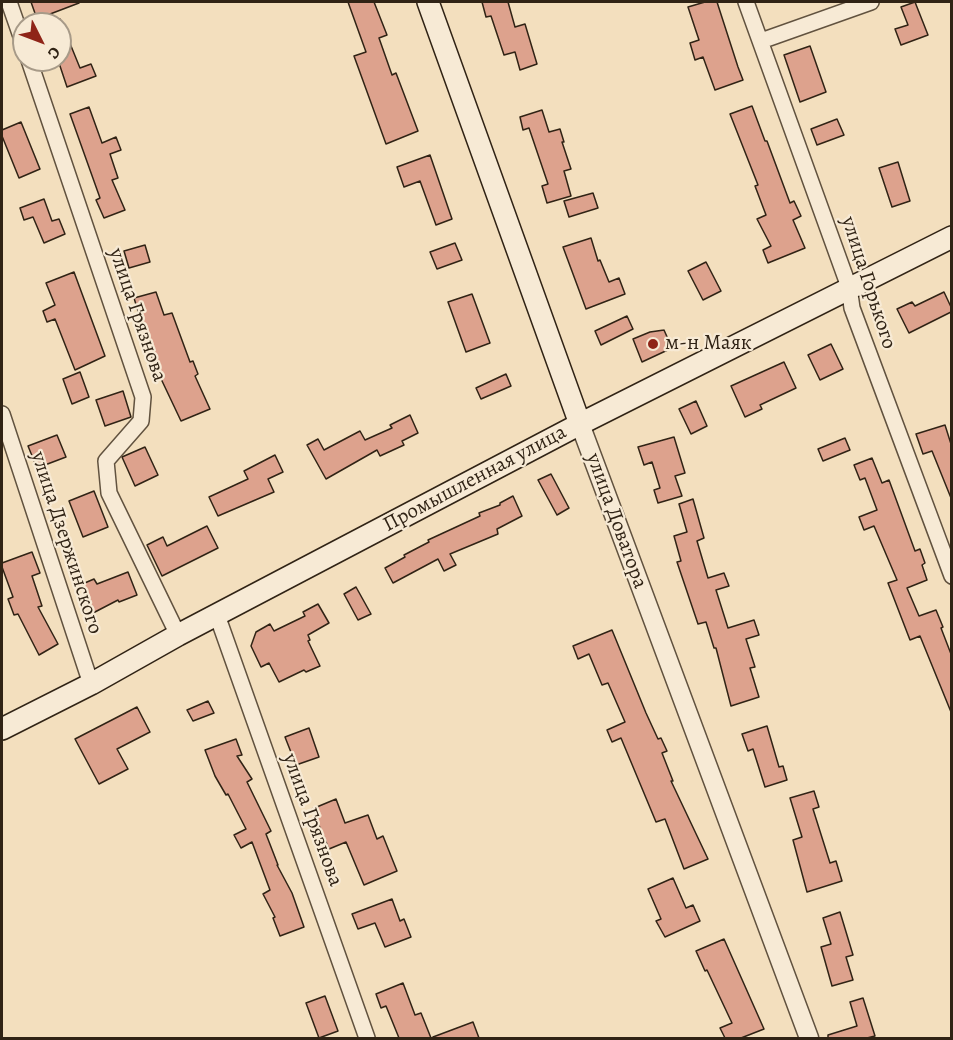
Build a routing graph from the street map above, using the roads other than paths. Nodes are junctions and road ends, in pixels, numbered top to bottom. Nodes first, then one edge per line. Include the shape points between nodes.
1 (428, 2) edge
2 (746, 2) edge
3 (871, 2) edge
4 (761, 41) junction
5 (33, 72) edge
6 (951, 237) edge
7 (849, 287) junction
8 (2, 414) edge
9 (580, 424) junction
10 (951, 576) edge
11 (217, 615) junction
12 (178, 635) junction
13 (91, 684) junction
14 (2, 729) edge
15 (367, 1038) edge
16 (809, 1038) edge

1 - 9 main road, улица Доватора
2 - 4 street, улица Горького
3 - 4 street
4 - 7 street, улица Горького
5 - 12 street, улица Грязнова via 143,397 141,422 106,462 109,493
6 - 7 main road, Промышленная улица
7 - 9 main road, Промышленная улица
7 - 10 street, улица Горького via 852,308
8 - 13 street, улица Дзержинского
9 - 11 main road, Промышленная улица
9 - 16 street, улица Доватора
11 - 12 main road, Промышленная улица
11 - 15 street, улица Грязнова
12 - 13 main road, Промышленная улица
13 - 14 main road, Промышленная улица

